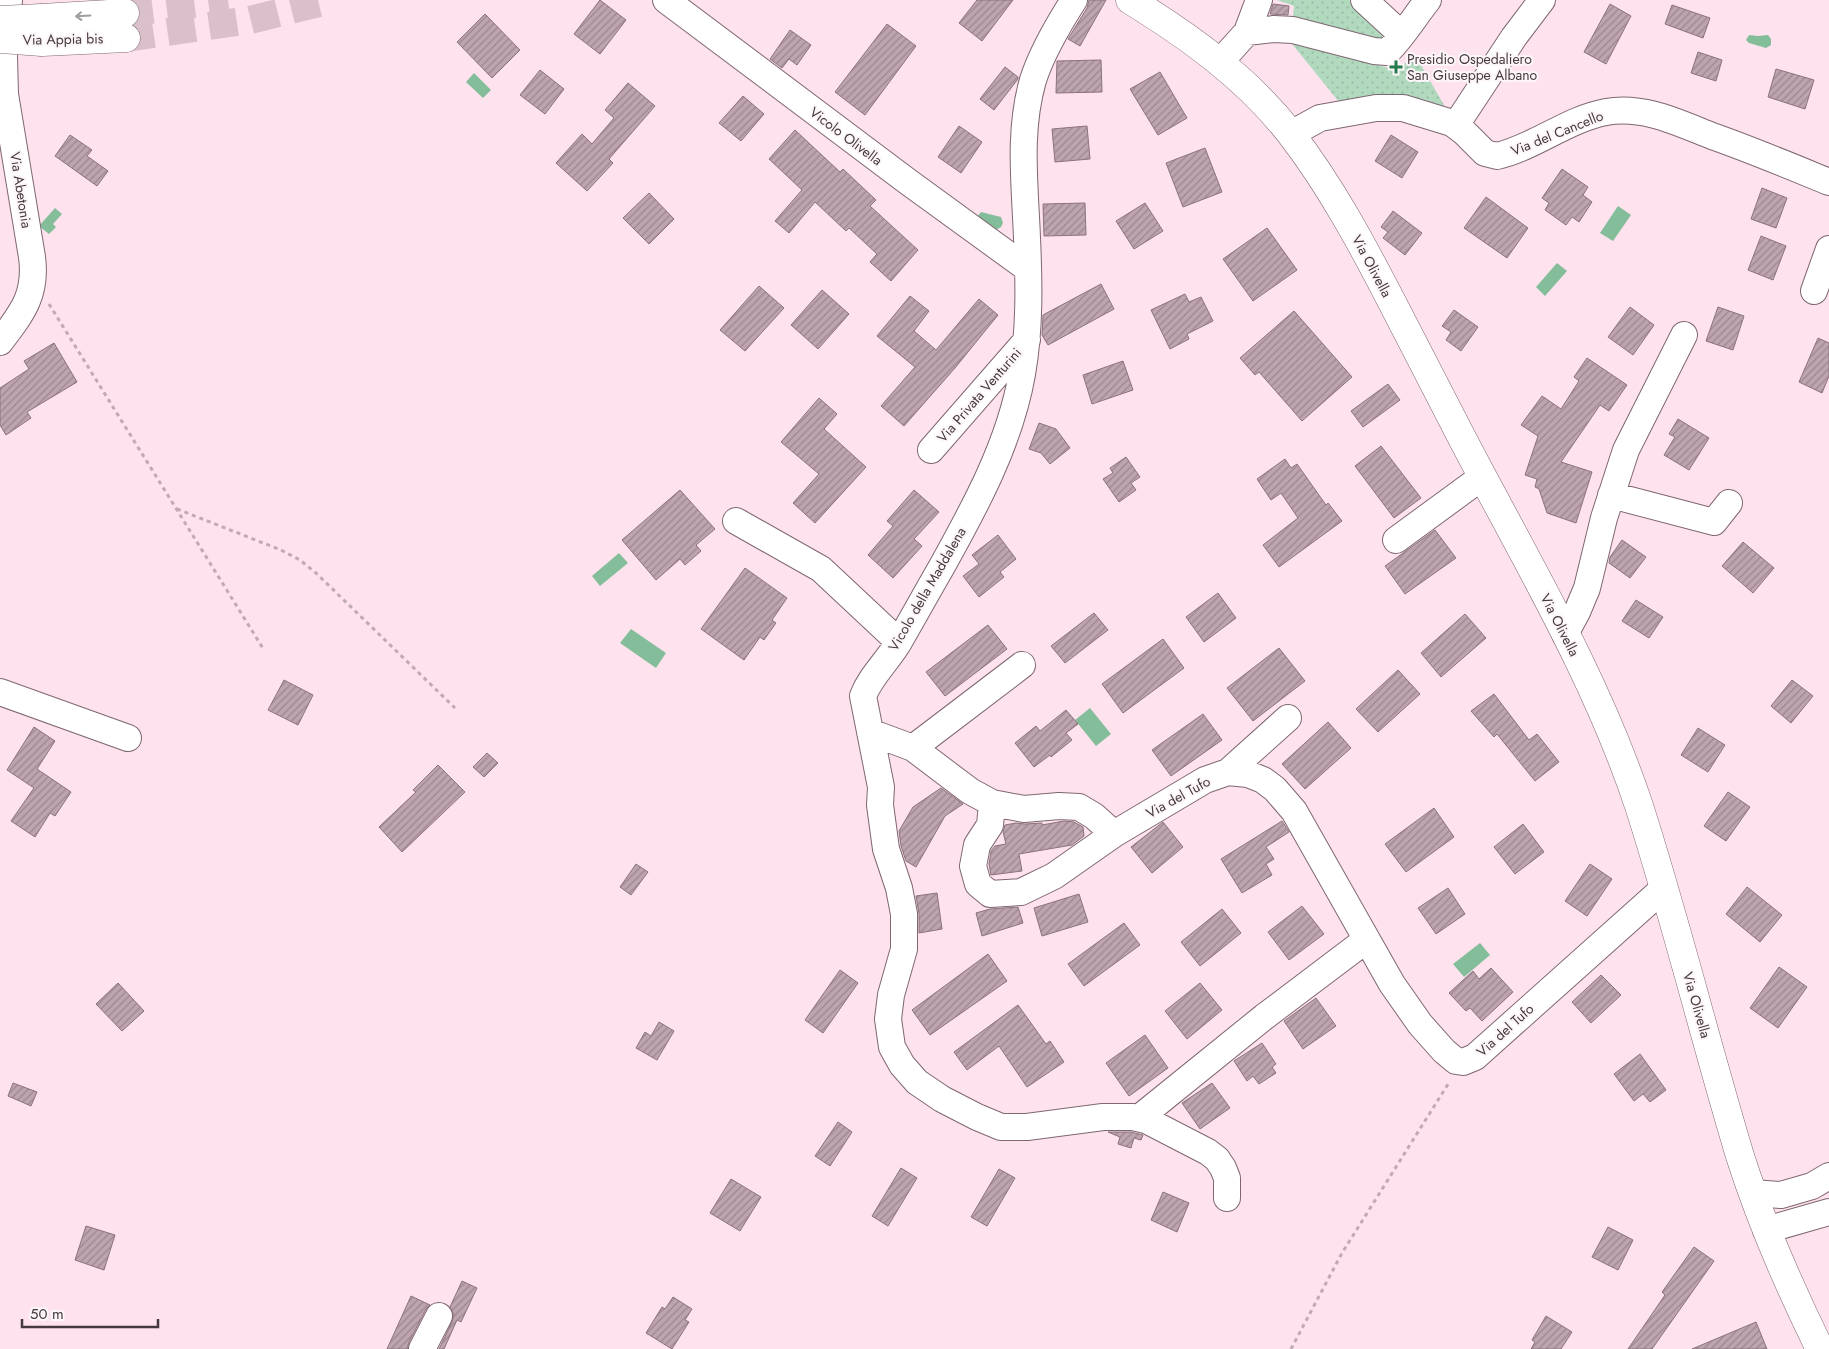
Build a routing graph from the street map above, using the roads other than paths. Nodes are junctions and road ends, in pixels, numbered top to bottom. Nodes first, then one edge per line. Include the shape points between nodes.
1 (8, 0) edge
2 (666, 0) edge
3 (1074, 0) edge
4 (1130, 0) edge
5 (1259, 0) edge
6 (1364, 0) edge
7 (1428, 0) edge
8 (1542, 0) edge
9 (0, 20) edge
10 (125, 26) tunnel mouth
11 (42, 30) junction
12 (1247, 32) junction
13 (1401, 34) junction
14 (0, 40) edge
15 (1220, 62) junction
16 (1456, 126) junction
17 (1291, 134) junction
18 (1829, 182) edge
19 (1829, 250) edge
20 (1028, 269) junction
21 (1814, 291) dead end
22 (1684, 335) dead end
23 (1027, 340) junction
24 (0, 342) edge
25 (931, 450) dead end
26 (1482, 477) junction
27 (1611, 495) junction
28 (1729, 503) dead end
29 (736, 521) dead end
30 (1396, 540) dead end
31 (1565, 634) junction
32 (899, 642) junction
33 (1022, 665) dead end
34 (0, 692) edge
35 (1288, 718) dead end
36 (870, 732) junction
37 (128, 738) dead end
38 (913, 748) junction
39 (1228, 772) junction
40 (992, 803) junction
41 (1114, 834) junction
42 (1663, 889) junction
43 (1366, 940) junction
44 (1139, 1118) junction
45 (1829, 1176) edge
46 (1753, 1193) junction
47 (1227, 1198) dead end
48 (1829, 1212) edge
49 (1766, 1230) junction
50 (439, 1316) dead end
51 (422, 1349) edge
52 (1820, 1349) edge

1 - 24 street, Via Abetonia via 4,80 34,279 24,309
2 - 20 street, Vicolo Olivella
3 - 20 street, Vicolo della Maddalena via 1040,61 1026,115 1024,161
4 - 15 main road, Via Olivella
5 - 12 street
6 - 13 street
7 - 13 street
8 - 16 street
9 - 11 main road, Via Appia bis, bridge
10 - 11 main road, Via Appia bis
11 - 14 main road, Via Appia bis, bridge
12 - 13 street via 1293,30 1381,52 1388,52
12 - 15 street
15 - 17 main road, Via Olivella
16 - 17 street, Via del Cancello via 1416,111 1385,108 1320,118
16 - 18 street, Via del Cancello via 1485,153 1497,156 1604,112 1640,112 1662,117
17 - 26 main road, Via Olivella via 1372,264
19 - 21 street
20 - 23 street, Vicolo della Maddalena
22 - 27 street via 1626,450
23 - 25 street, Via Privata Venturini
23 - 32 street, Vicolo della Maddalena via 1020,389 1000,450 969,517
26 - 30 street
26 - 31 main road, Via Olivella
27 - 28 street via 1714,522
27 - 31 street via 1584,596
29 - 32 street via 821,569
31 - 42 main road, Via Olivella via 1625,767
32 - 36 street, Vicolo della Maddalena via 863,696
33 - 38 street
34 - 37 street
35 - 39 street
36 - 38 street
36 - 44 street, Vicolo della Maddalena via 881,787 886,849 904,914 904,949 888,1019 890,1040 898,1059 921,1085 953,1105 1000,1127 1027,1127 1103,1117
38 - 40 street via 970,791
39 - 41 street, Via del Tufo via 1205,780
39 - 43 street, Via del Tufo via 1241,772 1263,780 1290,805
40 - 41 street via 1024,809 1079,807
40 - 41 street, Via del Tufo via 990,825 977,845 973,866 978,884 990,894 1021,892 1054,876
42 - 43 street, Via del Tufo via 1475,1057 1463,1062 1449,1056 1420,1024
42 - 46 main road, Via Olivella
43 - 44 street
44 - 47 street, Vicolo della Maddalena via 1217,1159 1227,1178
45 - 46 street via 1812,1186 1780,1195
46 - 49 main road, Via Olivella
48 - 49 street
49 - 52 main road, Via Olivella
50 - 51 street

